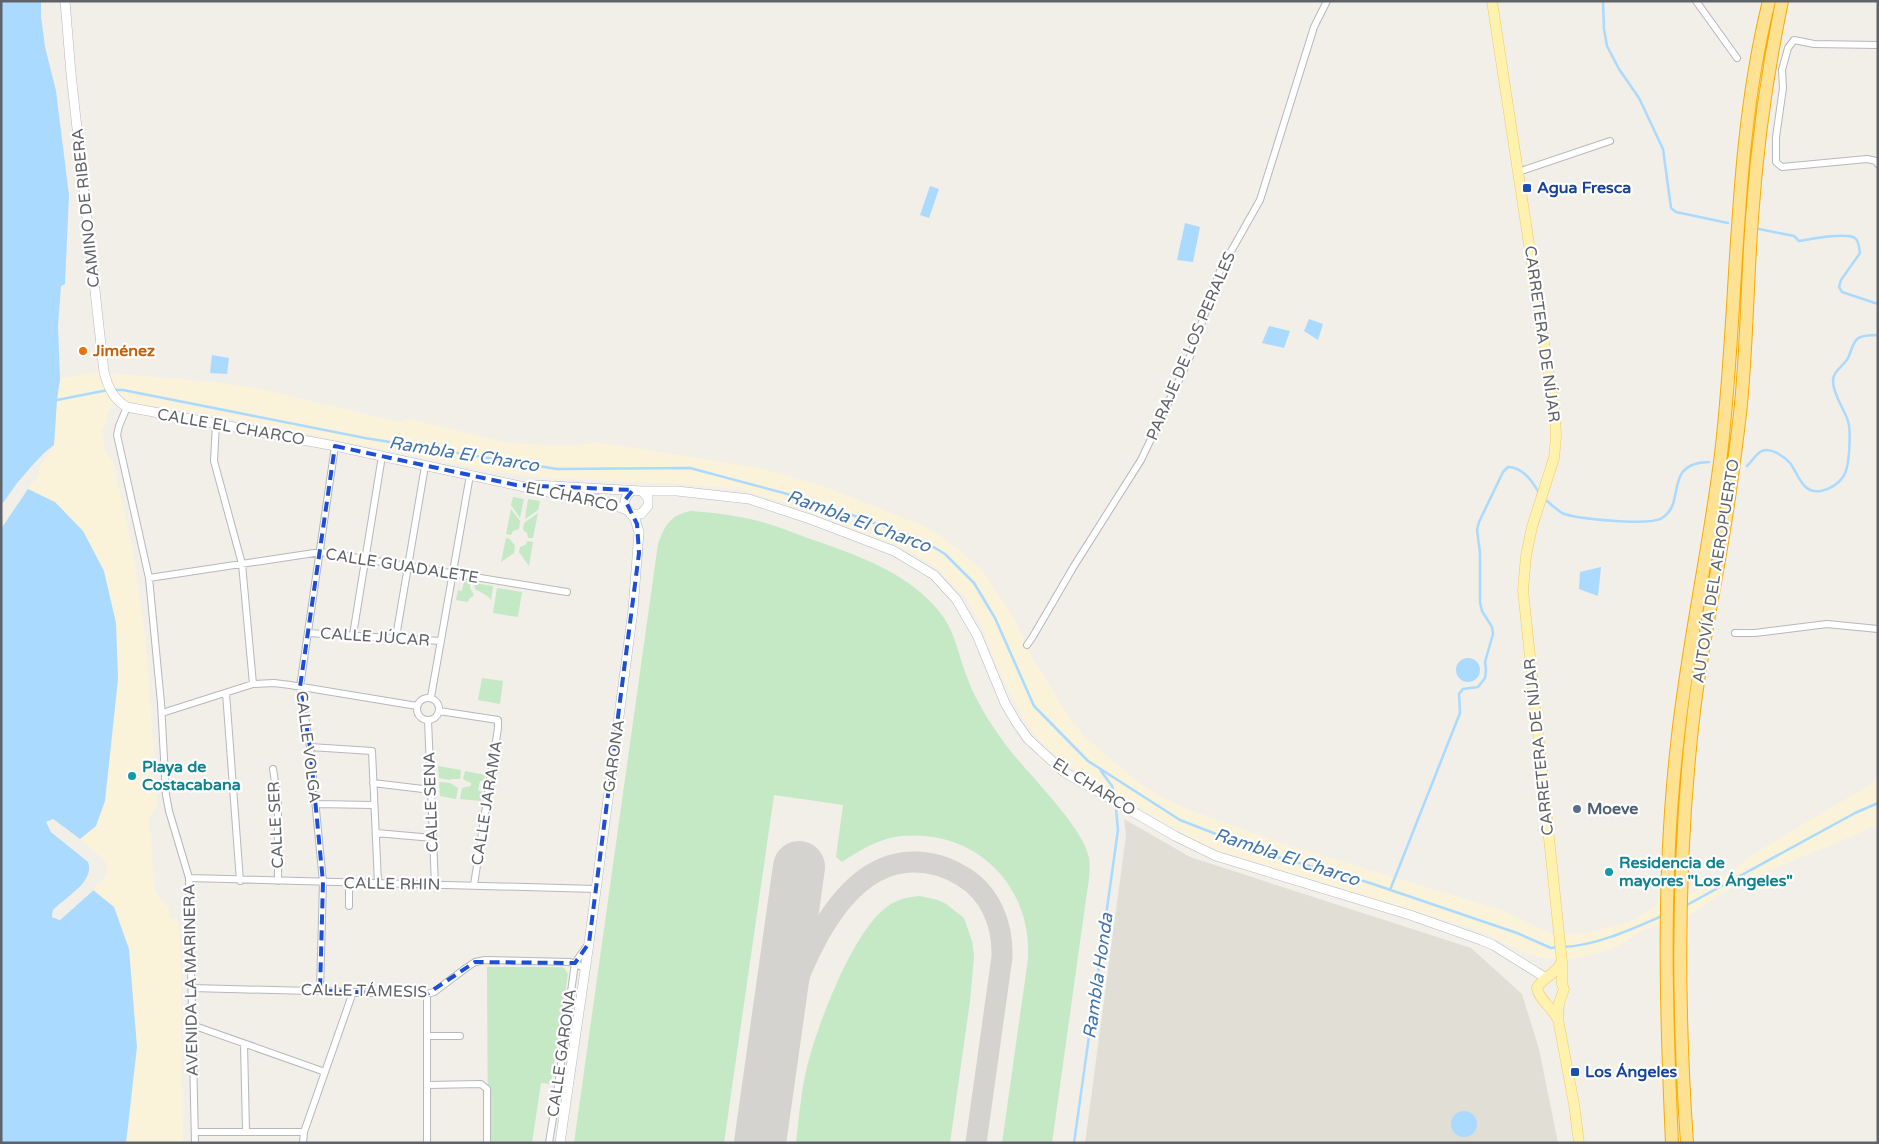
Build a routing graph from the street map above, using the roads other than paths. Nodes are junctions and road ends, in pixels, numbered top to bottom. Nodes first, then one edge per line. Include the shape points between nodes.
1 (65, 1) edge
2 (1327, 1) edge
3 (1492, 1) edge
4 (1696, 1) edge
5 (1768, 1) edge
6 (1782, 1) edge
7 (1878, 45) edge
8 (1737, 58) dead end
9 (1610, 142) dead end
10 (1878, 164) edge
11 (1518, 172) junction
12 (127, 407) junction
13 (216, 423) junction
14 (335, 446) junction
15 (382, 456) junction
16 (425, 466) junction
17 (470, 476) junction
18 (516, 485) junction
19 (638, 490) junction
20 (668, 491) junction
21 (648, 505) junction
22 (629, 512) junction
23 (640, 544) junction
24 (321, 552) junction
25 (365, 559) junction
26 (242, 564) junction
27 (408, 565) junction
28 (453, 573) junction
29 (149, 578) junction
30 (567, 592) dead end
31 (1878, 629) edge
32 (308, 632) junction
33 (1735, 633) dead end
34 (353, 635) junction
35 (396, 637) junction
36 (441, 641) junction
37 (1027, 645) dead end
38 (253, 684) junction
39 (300, 687) junction
40 (226, 693) junction
41 (430, 698) junction
42 (417, 706) junction
43 (440, 711) junction
44 (162, 713) junction
45 (428, 720) junction
46 (310, 747) junction
47 (273, 769) dead end
48 (373, 783) junction
49 (430, 790) junction
50 (316, 804) junction
51 (374, 806) junction
52 (376, 833) junction
53 (433, 838) junction
54 (189, 878) junction
55 (240, 881) junction
56 (278, 881) junction
57 (324, 882) junction
58 (349, 883) junction
59 (378, 883) junction
60 (435, 885) junction
61 (474, 885) junction
62 (596, 888) junction
63 (348, 906) dead end
64 (589, 943) junction
65 (1562, 962) junction
66 (575, 963) junction
67 (1520, 964) junction
68 (585, 968) junction
69 (1548, 978) junction
70 (1562, 984) junction
71 (192, 988) junction
72 (1538, 988) junction
73 (320, 991) junction
74 (352, 992) junction
75 (427, 994) junction
76 (1559, 1000) junction
77 (1545, 1002) junction
78 (1558, 1019) junction
79 (192, 1025) junction
80 (428, 1036) junction
81 (460, 1036) dead end
82 (244, 1044) junction
83 (325, 1072) junction
84 (428, 1085) junction
85 (246, 1131) junction
86 (195, 1132) junction
87 (304, 1132) junction
88 (195, 1143) edge
89 (303, 1143) edge
90 (427, 1143) edge
91 (487, 1143) edge
92 (548, 1143) edge
93 (560, 1143) edge
94 (1579, 1143) edge
95 (1672, 1143) edge
96 (1687, 1143) edge

1 - 12 main road, CAMINO DE RIBERA via 104,372 114,396
2 - 37 street, PARAJE DE LOS PERALES via 1314,27 1260,200 1220,271 1189,359 1141,460
3 - 11 main road, CARRETERA DE NÍJAR
4 - 8 street
5 - 95 highway, AUTOVÍA DEL AEROPUERTO via 1746,127 1740,183 1721,455 1677,739 1666,926
6 - 96 highway, AUTOVÍA DEL AEROPUERTO via 1759,140 1740,409 1727,513 1694,710 1688,774 1680,894 1681,1053
7 - 10 street via 1814,44 1794,40 1788,48 1782,70 1783,88 1776,137 1776,162 1782,167 1867,159
9 - 11 street
11 - 65 main road, CARRETERA DE NÍJAR via 1555,415 1553,463 1532,527 1523,590
12 - 13 main road, CALLE EL CHARCO
12 - 29 street, AVENIDA LA MARINERA via 118,435
13 - 14 main road, CALLE EL CHARCO
13 - 26 street via 214,461
14 - 15 main road, EL CHARCO
14 - 24 street, CALLE VOLGA
15 - 16 main road, EL CHARCO
15 - 25 street
16 - 17 main road, EL CHARCO
16 - 27 street
17 - 18 main road, EL CHARCO
17 - 28 street
18 - 19 main road, EL CHARCO
18 - 22 main road, EL CHARCO via 601,500
19 - 20 main road, EL CHARCO
19 - 21 main road via 646,495
19 - 22 main road via 628,494 625,500
20 - 21 main road
20 - 67 main road, EL CHARCO via 749,499 894,551 934,575 956,599 977,635 1016,722 1028,739 1064,772 1216,856 1468,935 1492,945
21 - 22 main road via 641,514
21 - 23 main road
22 - 23 main road via 637,524
23 - 62 main road, GARONA
24 - 25 street, CALLE GUADALETE
24 - 26 street, CALLE GUADALETE
24 - 32 street, CALLE VOLGA
25 - 27 street, CALLE GUADALETE
25 - 34 street
26 - 29 street, CALLE GUADALETE
26 - 38 street
27 - 28 street, CALLE GUADALETE
27 - 35 street
28 - 30 street, CALLE GUADALETE
28 - 36 street
29 - 44 street, AVENIDA LA MARINERA
31 - 33 street via 1821,624
32 - 34 street, CALLE JÚCAR
32 - 39 street, CALLE VOLGA
34 - 35 street, CALLE JÚCAR
35 - 36 street, CALLE JÚCAR
36 - 41 street
38 - 39 street
38 - 40 street
39 - 42 street
39 - 46 street, CALLE VOLGA
40 - 44 street
40 - 55 street
41 - 42 street via 424,698
41 - 43 street via 437,701
42 - 45 street via 420,716
43 - 45 street
43 - 61 street, CALLE JARAMA via 498,720
44 - 54 street, AVENIDA LA MARINERA via 167,804
45 - 49 street, CALLE SENA
46 - 48 street via 372,751
46 - 50 street, CALLE VOLGA
47 - 56 street, CALLE SER via 278,801
48 - 49 street
48 - 51 street
49 - 53 street, CALLE SENA
50 - 51 street
50 - 57 street, CALLE VOLGA
51 - 52 street
52 - 53 street
52 - 59 street
53 - 60 street, CALLE SENA
54 - 55 street, CALLE RHIN
54 - 71 street, AVENIDA LA MARINERA
55 - 56 street, CALLE RHIN
56 - 57 street, CALLE RHIN
57 - 58 street, CALLE RHIN
57 - 73 street, CALLE VOLGA
58 - 59 street, CALLE RHIN
58 - 63 street
59 - 60 street, CALLE RHIN
60 - 61 street, CALLE RHIN
61 - 62 street, CALLE RHIN
62 - 64 main road, GARONA
64 - 66 street
64 - 68 main road, GARONA
65 - 69 main road
65 - 70 main road, CARRETERA DE NÍJAR
66 - 68 street, CALLE TÁMESIS
66 - 75 street, CALLE TÁMESIS via 475,962
66 - 92 street, CALLE GARONA
67 - 69 main road
67 - 72 main road
68 - 93 main road, GARONA
69 - 70 main road via 1556,978
69 - 72 main road
70 - 76 main road, CARRETERA DE NÍJAR via 1563,994
71 - 73 street, CALLE TÁMESIS
71 - 79 street, AVENIDA LA MARINERA
72 - 77 main road, CARRETERA DE NÍJAR via 1538,994
73 - 74 street, CALLE TÁMESIS
74 - 75 street, CALLE TÁMESIS
74 - 83 street
75 - 80 street
76 - 77 main road
76 - 78 main road, CARRETERA DE NÍJAR
77 - 78 main road, CARRETERA DE NÍJAR
78 - 94 main road, CARRETERA DE NÍJAR
79 - 82 street
79 - 86 street, AVENIDA LA MARINERA
80 - 81 street
80 - 84 street
82 - 83 street
82 - 85 street
83 - 87 street
84 - 90 street
84 - 91 street via 485,1086
85 - 86 street
85 - 87 street
86 - 88 street, AVENIDA LA MARINERA
87 - 89 street

